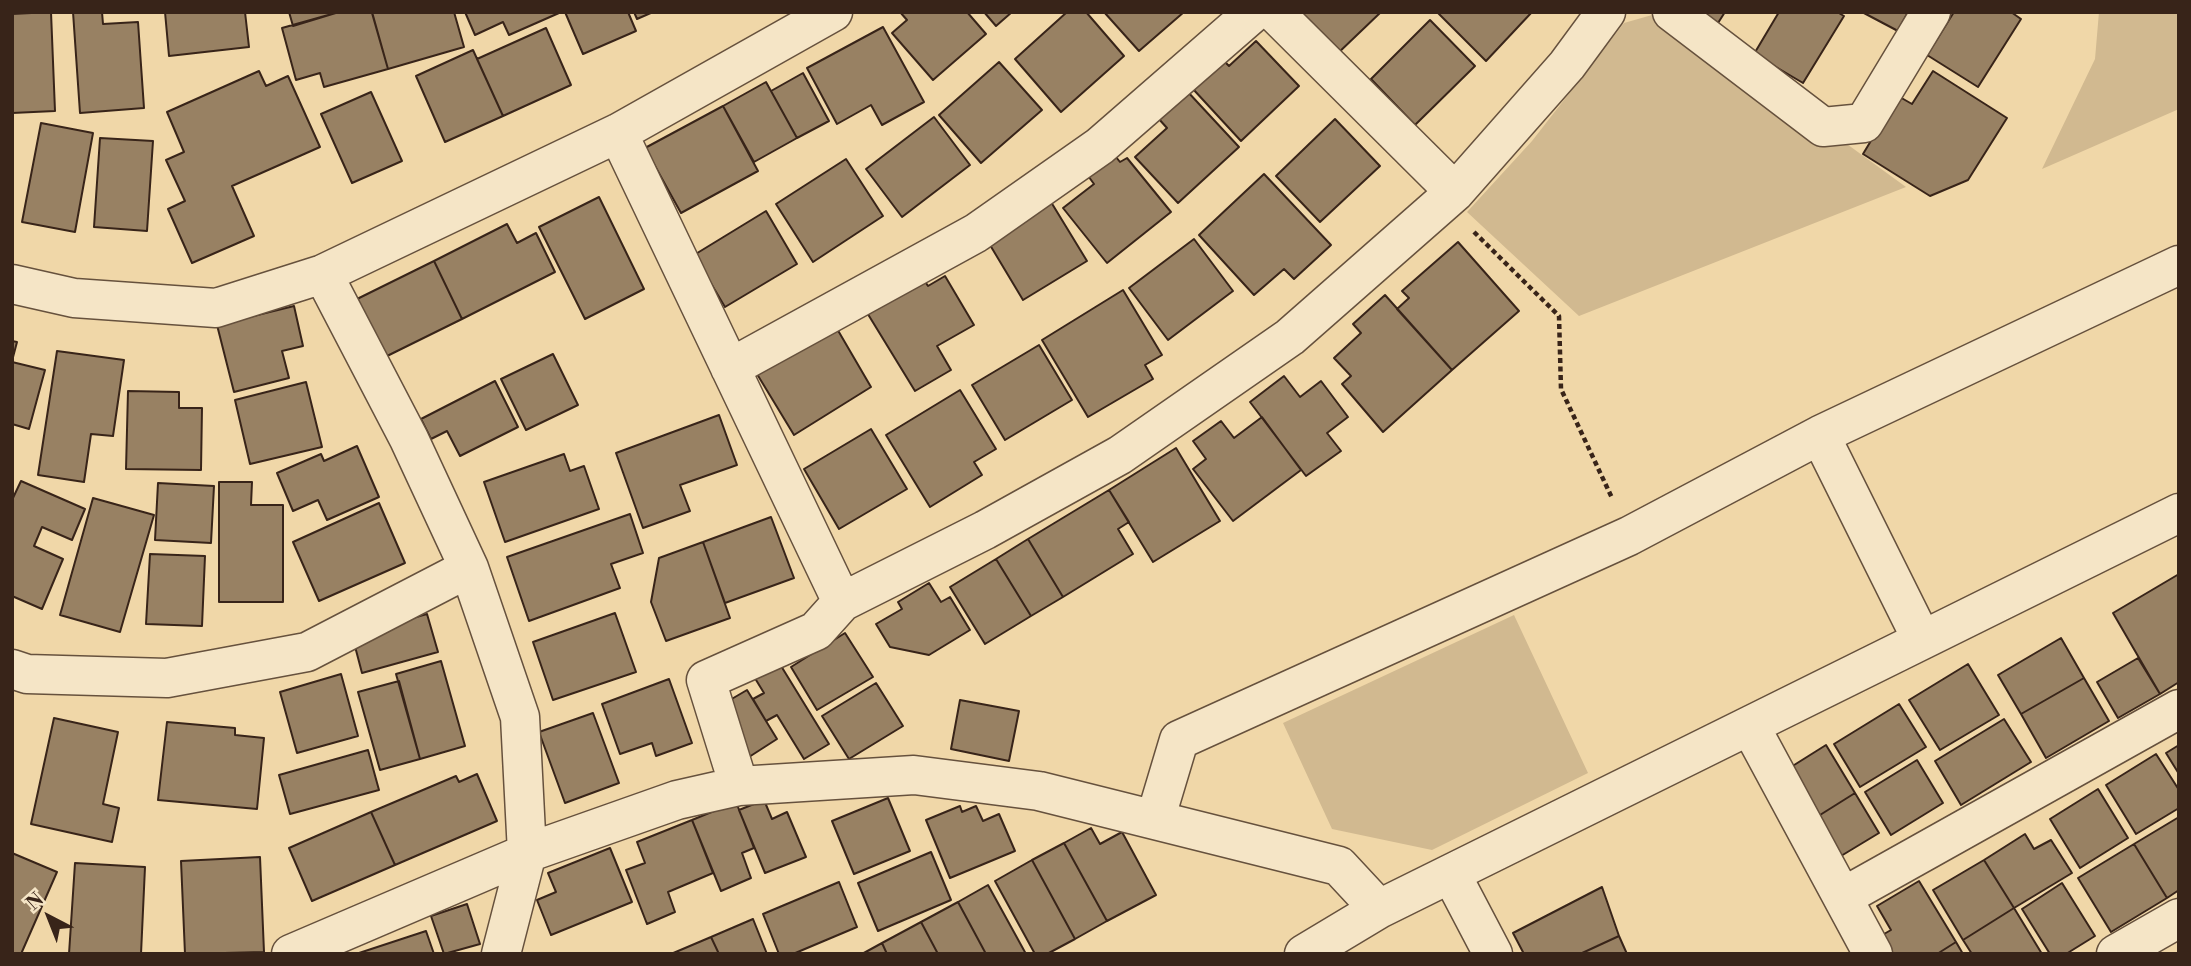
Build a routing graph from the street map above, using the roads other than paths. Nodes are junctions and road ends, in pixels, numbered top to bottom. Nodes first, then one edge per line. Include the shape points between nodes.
1 (833, 12) edge
2 (1254, 12) edge
3 (1274, 12) edge
4 (1606, 12) edge
5 (1672, 12) edge
6 (1931, 12) edge
7 (618, 134) junction
8 (1461, 208) junction
9 (2179, 265) edge
10 (323, 274) junction
11 (12, 284) edge
12 (730, 368) junction
13 (1820, 435) junction
14 (2179, 513) edge
15 (469, 568) junction
16 (842, 602) junction
17 (1922, 640) junction
18 (12, 669) edge
19 (2179, 709) edge
20 (1750, 726) junction
21 (739, 786) junction
22 (1154, 820) junction
23 (527, 853) junction
24 (1451, 874) junction
25 (1843, 897) junction
26 (1379, 909) junction
27 (2179, 918) edge
28 (290, 954) edge
29 (501, 954) edge
30 (1304, 954) edge
31 (1493, 954) edge
32 (1873, 954) edge
33 (2116, 954) edge

1 - 7 street
2 - 12 street via 1100,146 976,233
3 - 8 street
4 - 8 street
5 - 6 street via 1823,127 1864,123
7 - 10 street
7 - 12 street
8 - 16 street via 1290,337 1120,455
9 - 13 street
10 - 11 street via 216,307 74,299
10 - 15 street via 409,439
12 - 16 street
13 - 17 street
13 - 22 street via 1629,536 1179,740
14 - 17 street
15 - 18 street via 307,652 167,678 27,674
15 - 23 street via 520,717
16 - 21 street via 816,631 706,680
17 - 20 street
19 - 25 street
20 - 24 street
20 - 25 street
21 - 22 street via 914,775 1039,791
21 - 23 street via 677,800
22 - 26 street via 1339,866
23 - 28 street
23 - 29 street
24 - 26 street
24 - 31 street
25 - 32 street
26 - 30 street
27 - 33 street

